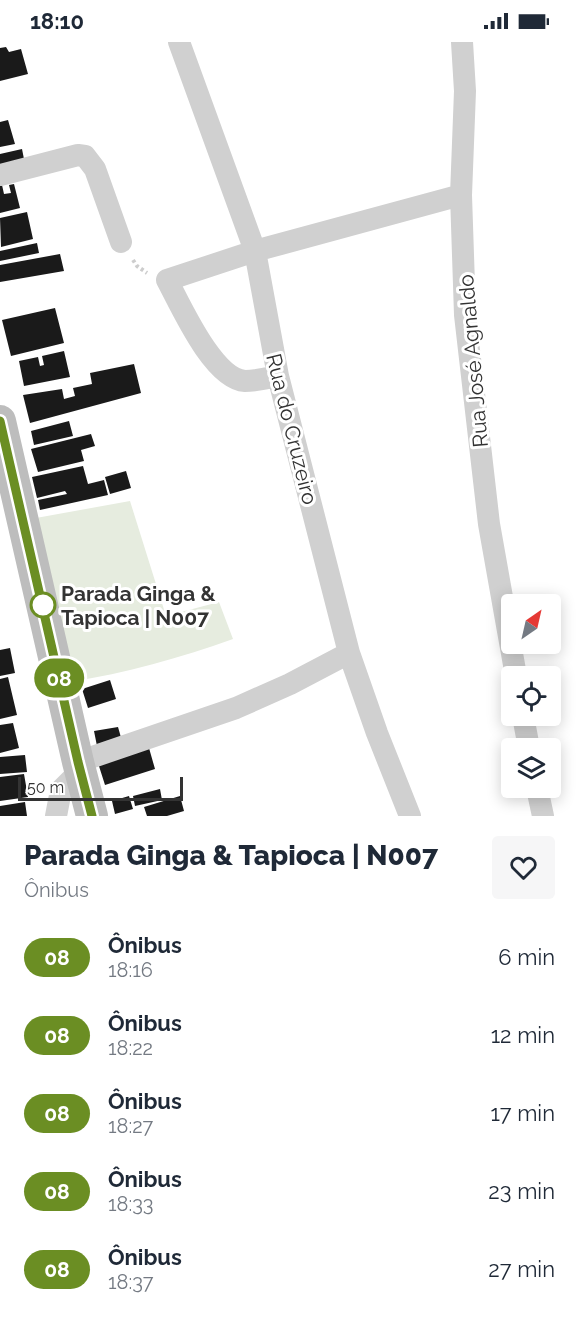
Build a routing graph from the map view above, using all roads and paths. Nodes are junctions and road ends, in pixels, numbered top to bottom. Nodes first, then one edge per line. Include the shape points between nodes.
1 (179, 42) edge
2 (462, 42) edge
3 (0, 175) edge
4 (461, 195) junction
5 (121, 242) joint
6 (255, 251) junction
7 (167, 280) junction
8 (278, 376) junction
9 (0, 421) edge
10 (349, 653) junction
11 (514, 666) edge
12 (79, 767) junction
13 (539, 798) edge
14 (56, 816) edge
15 (92, 816) edge
16 (410, 816) edge
17 (543, 816) edge

1 - 6 street, Rua do Cruzeiro
2 - 4 street, Rua José Agnaldo via 465,91
3 - 5 street via 85,156 95,170
4 - 6 street
4 - 11 street, Rua José Agnaldo via 465,315 489,524
5 - 7 path via 137,266 152,277
6 - 7 street
6 - 8 street, Rua do Cruzeiro
7 - 8 street via 197,336 228,374 246,381
8 - 10 street, Rua do Cruzeiro
9 - 12 street
10 - 12 street via 236,708
10 - 16 street, Rua do Cruzeiro
12 - 14 street via 62,790
12 - 15 street
13 - 17 street

